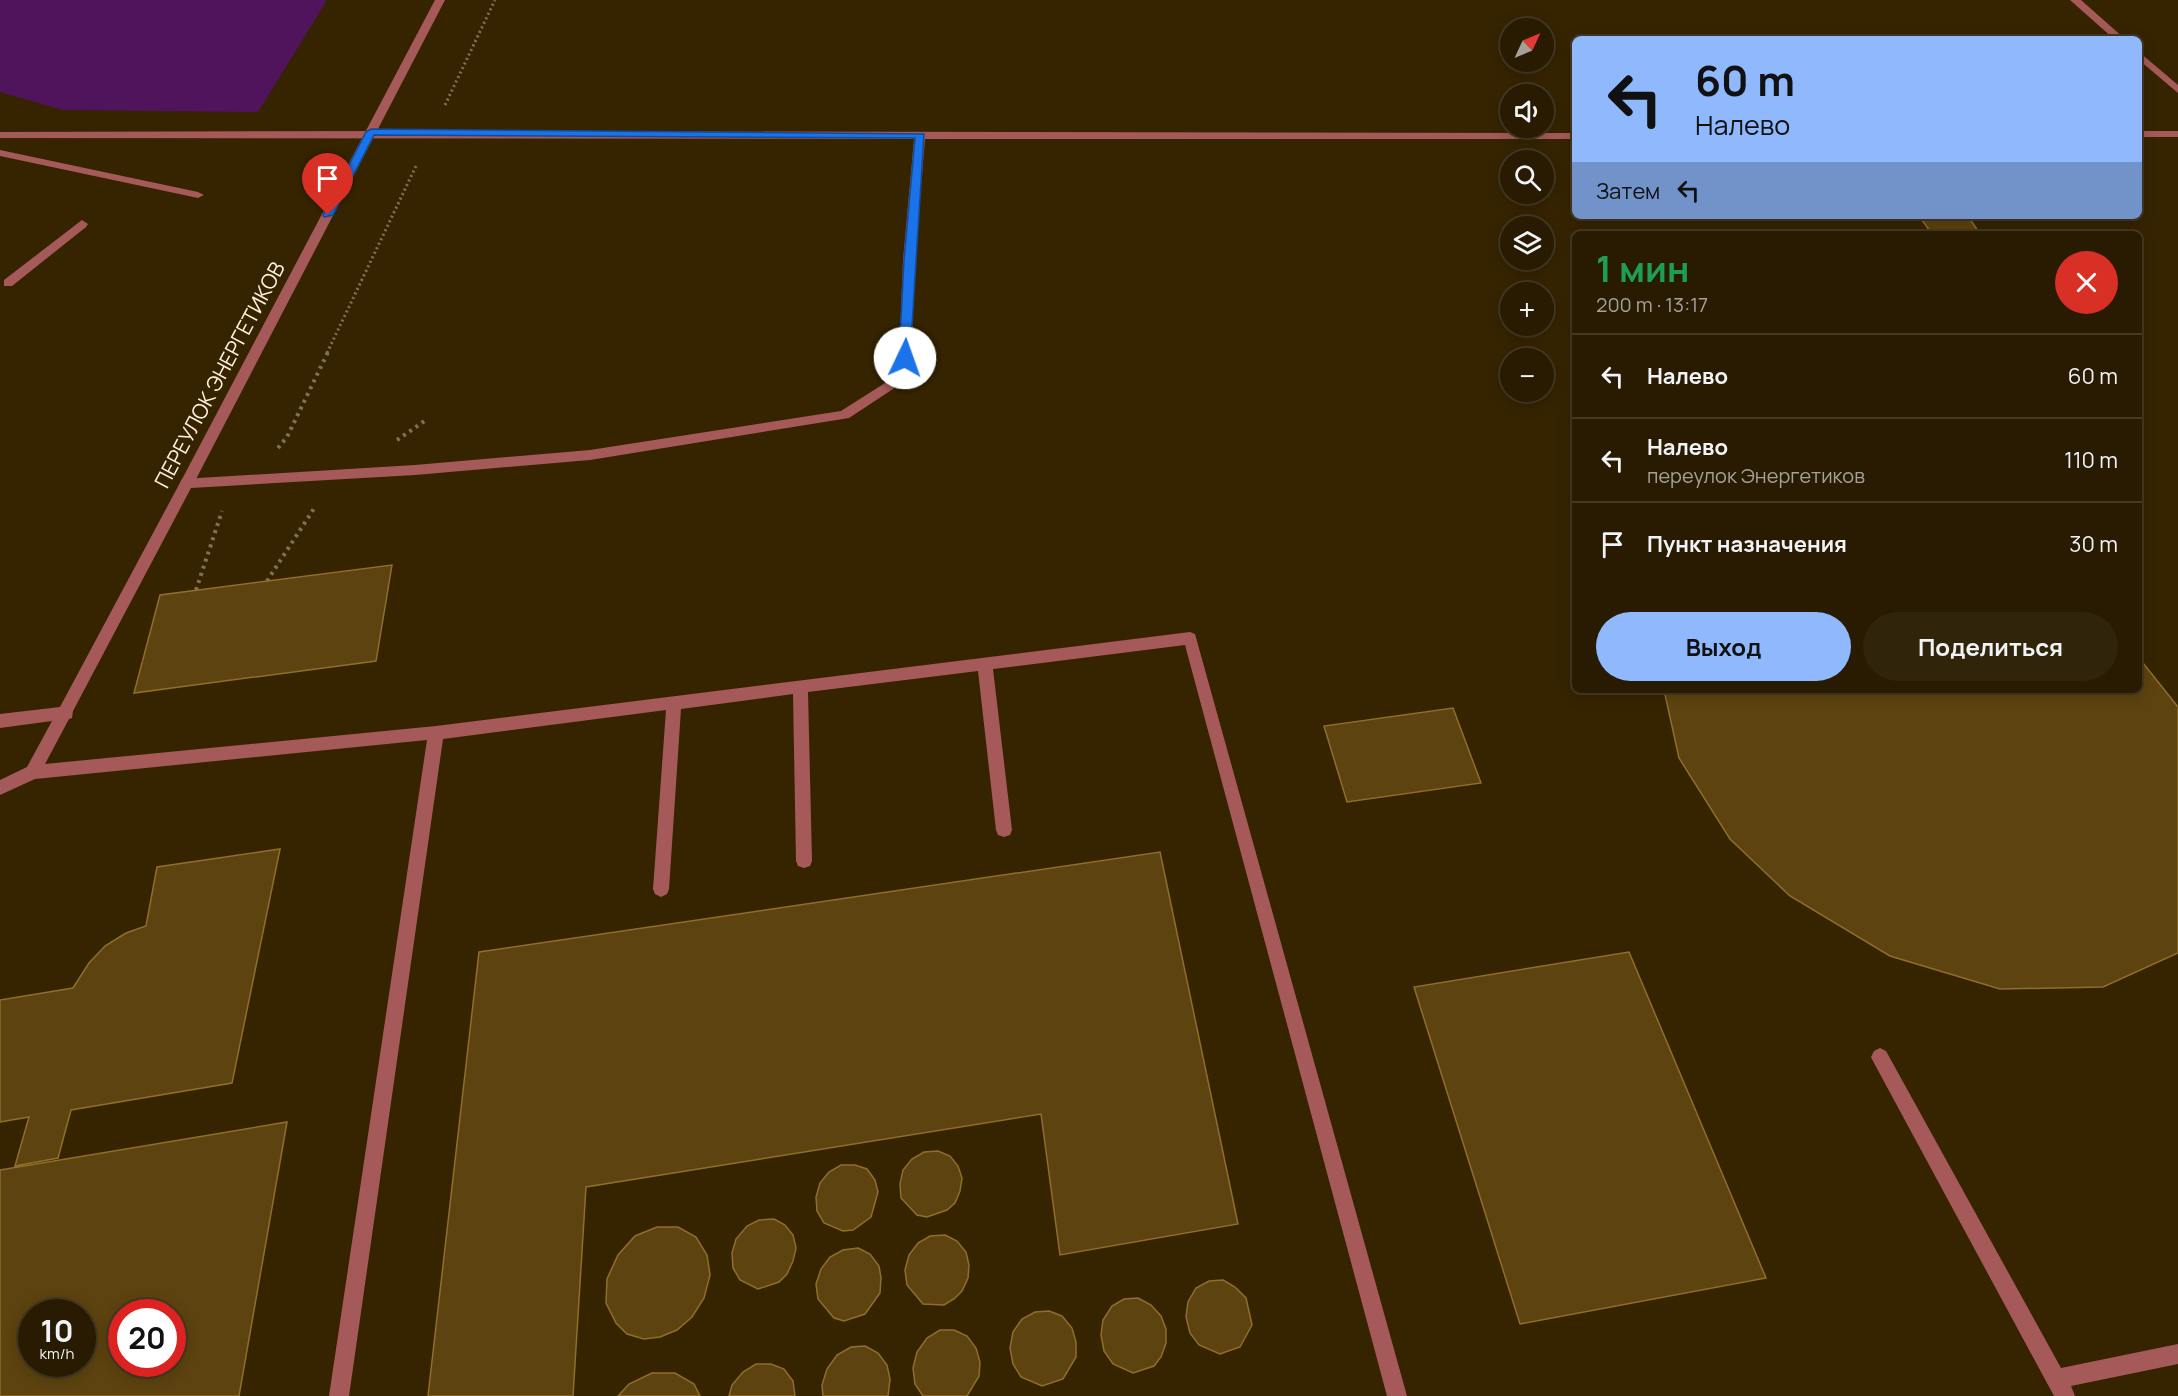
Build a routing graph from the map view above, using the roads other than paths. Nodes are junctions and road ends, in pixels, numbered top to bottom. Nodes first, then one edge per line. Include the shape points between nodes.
1 (440, 0) edge
2 (2075, 0) edge
3 (2117, 36) edge
4 (2142, 58) edge
5 (2178, 90) edge
6 (371, 132) junction
7 (2142, 134) edge
8 (2178, 134) edge
9 (0, 135) edge
10 (920, 136) junction
11 (1572, 136) edge
12 (0, 153) edge
13 (198, 195) dead end
14 (82, 224) dead end
15 (3, 285) edge
16 (187, 483) junction
17 (985, 664) junction
18 (800, 687) junction
19 (674, 703) junction
20 (67, 713) junction
21 (0, 721) edge
22 (436, 733) junction
23 (33, 772) junction
24 (0, 788) edge
25 (1004, 830) dead end
26 (804, 861) dead end
27 (662, 889) dead end
28 (1880, 1058) dead end
29 (2178, 1354) edge
30 (2060, 1387) edge
31 (339, 1396) edge
32 (1397, 1396) edge

1 - 6 street, ПЕРЕУЛОК ЭНЕРГЕТИКОВ
2 - 3 street
4 - 5 street
6 - 9 street
6 - 10 street
6 - 16 street, ПЕРЕУЛОК ЭНЕРГЕТИКОВ
7 - 8 street
10 - 11 street
10 - 16 street via 905,358 889,386 844,415 590,455
12 - 13 street
14 - 15 street
16 - 20 street, ПЕРЕУЛОК ЭНЕРГЕТИКОВ
17 - 18 street
17 - 25 street
17 - 32 street via 1190,638
18 - 19 street
18 - 26 street
19 - 22 street
19 - 27 street
20 - 21 street
20 - 23 street, ПЕРЕУЛОК ЭНЕРГЕТИКОВ
22 - 23 street
22 - 31 street
23 - 24 street
28 - 30 street
29 - 30 street

